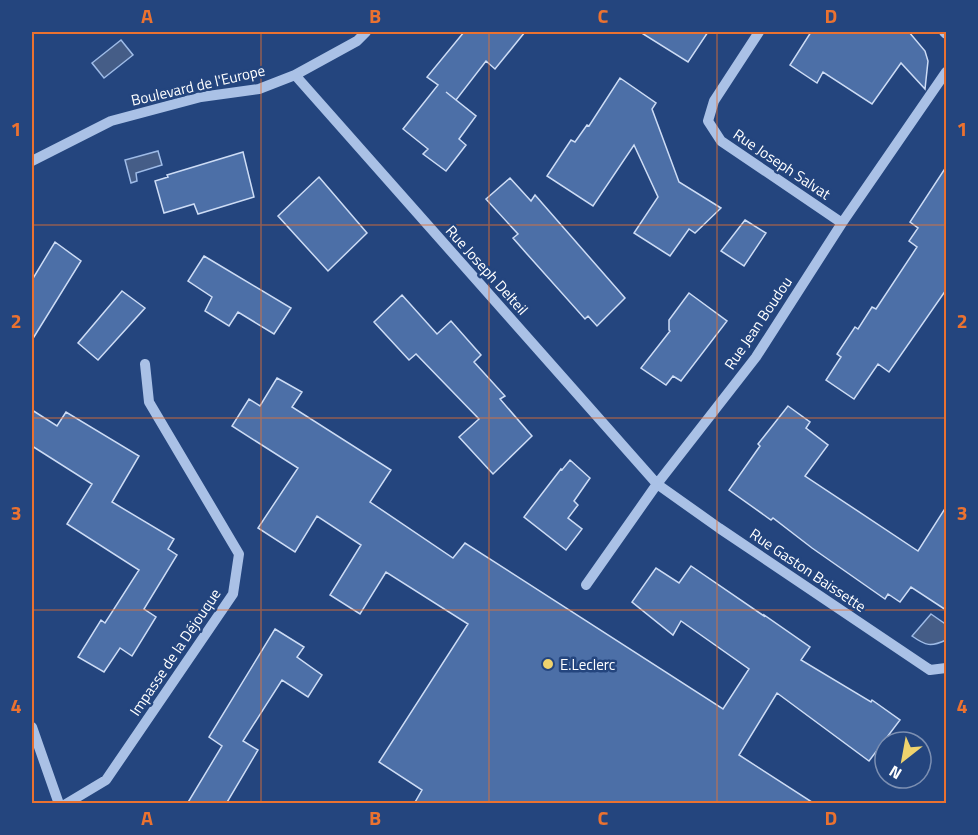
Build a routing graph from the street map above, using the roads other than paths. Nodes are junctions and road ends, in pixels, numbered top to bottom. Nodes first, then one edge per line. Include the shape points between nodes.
1 (366, 32) edge
2 (759, 32) edge
3 (946, 72) edge
4 (295, 75) junction
5 (32, 161) edge
6 (842, 223) junction
7 (145, 364) dead end
8 (657, 484) junction
9 (586, 585) dead end
10 (946, 668) edge
11 (32, 727) edge
12 (59, 804) edge
13 (66, 804) edge

1 - 4 street, Boulevard de l'Europe via 357,41
2 - 6 street, Rue Joseph Salvat via 714,101 708,122 721,141
3 - 6 street, Rue Jean Boudou
4 - 5 street, Boulevard de l'Europe via 259,88 201,97 111,121
4 - 8 street, Rue Joseph Delteil
6 - 8 street, Rue Jean Boudou via 756,357
7 - 13 street, Impasse de la Déjouque via 149,402 239,554 232,594 106,780
8 - 9 street, Rue Jean Boudou
8 - 10 street, Rue Gaston Baissette via 930,670
11 - 12 street

